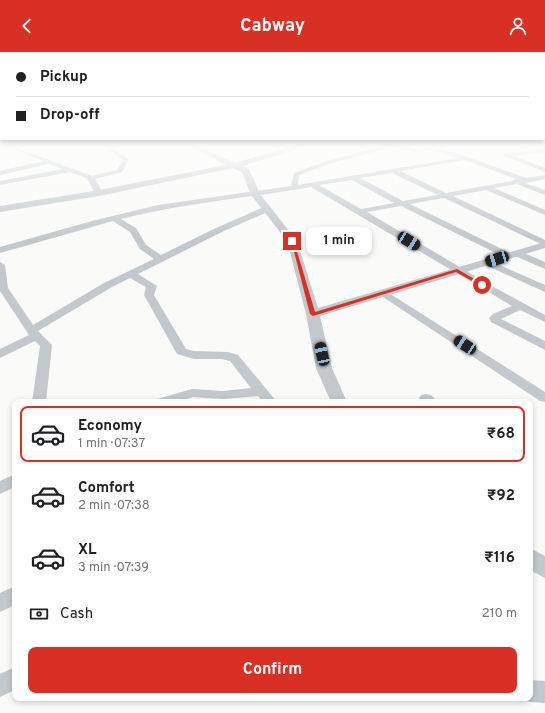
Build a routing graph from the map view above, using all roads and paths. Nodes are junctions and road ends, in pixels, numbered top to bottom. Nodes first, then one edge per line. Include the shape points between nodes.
1 (38, 176) edge
2 (85, 176) edge
3 (103, 176) edge
4 (185, 176) edge
5 (248, 176) edge
6 (296, 176) edge
7 (359, 176) edge
8 (405, 176) edge
9 (514, 176) edge
10 (352, 177) junction
11 (545, 177) edge
12 (91, 178) junction
13 (525, 180) junction
14 (515, 181) junction
15 (0, 183) edge
16 (312, 184) junction
17 (486, 187) junction
18 (294, 188) junction
19 (99, 193) junction
20 (545, 193) edge
21 (256, 194) junction
22 (446, 195) junction
23 (401, 203) junction
24 (0, 209) edge
25 (267, 209) junction
26 (360, 211) junction
27 (545, 213) edge
28 (114, 218) junction
29 (545, 244) edge
30 (0, 250) edge
31 (512, 254) junction
32 (161, 259) junction
33 (486, 262) junction
34 (0, 265) edge
35 (545, 266) edge
36 (457, 271) junction
37 (131, 274) junction
38 (545, 289) edge
39 (384, 293) junction
40 (521, 306) junction
41 (313, 314) junction
42 (545, 319) edge
43 (33, 333) junction
44 (545, 346) edge
45 (0, 354) edge
46 (261, 391) junction
47 (545, 398) edge
48 (39, 399) edge
49 (173, 399) edge
50 (268, 399) edge
51 (338, 399) edge
52 (12, 482) edge
53 (0, 488) edge
54 (533, 560) edge
55 (545, 568) edge
56 (12, 597) edge
57 (0, 604) edge
58 (12, 680) edge
59 (0, 686) edge
60 (533, 691) edge
61 (545, 692) edge

1 - 15 street
2 - 12 street
3 - 12 street
4 - 19 street
5 - 21 street
6 - 18 street
7 - 10 street
8 - 22 street
9 - 13 street
10 - 16 street
10 - 23 street
11 - 13 street
12 - 19 street
13 - 14 street
14 - 17 street
14 - 20 street
16 - 18 street
16 - 26 street
17 - 22 street
17 - 27 street
18 - 21 street
19 - 24 street
21 - 25 street
21 - 28 street via 222,196
22 - 23 street
22 - 29 street
23 - 26 street
23 - 31 street
25 - 32 street
25 - 41 street via 292,241
26 - 36 street
28 - 30 street
28 - 32 street via 133,230 143,248
29 - 31 street
31 - 33 street
31 - 35 street
32 - 37 street
33 - 36 street
33 - 38 street
34 - 43 street via 3,288
36 - 39 street
36 - 40 street
37 - 43 street via 108,285
37 - 46 street via 152,286 148,293 181,351 192,355 234,358
39 - 41 street
39 - 47 street
40 - 42 street
40 - 44 street via 497,316 495,320
41 - 51 street via 324,368
43 - 45 street
43 - 48 street via 46,345
46 - 49 street via 223,395 199,392
46 - 50 street
52 - 53 street
54 - 55 street
56 - 57 street
58 - 59 street
60 - 61 street

